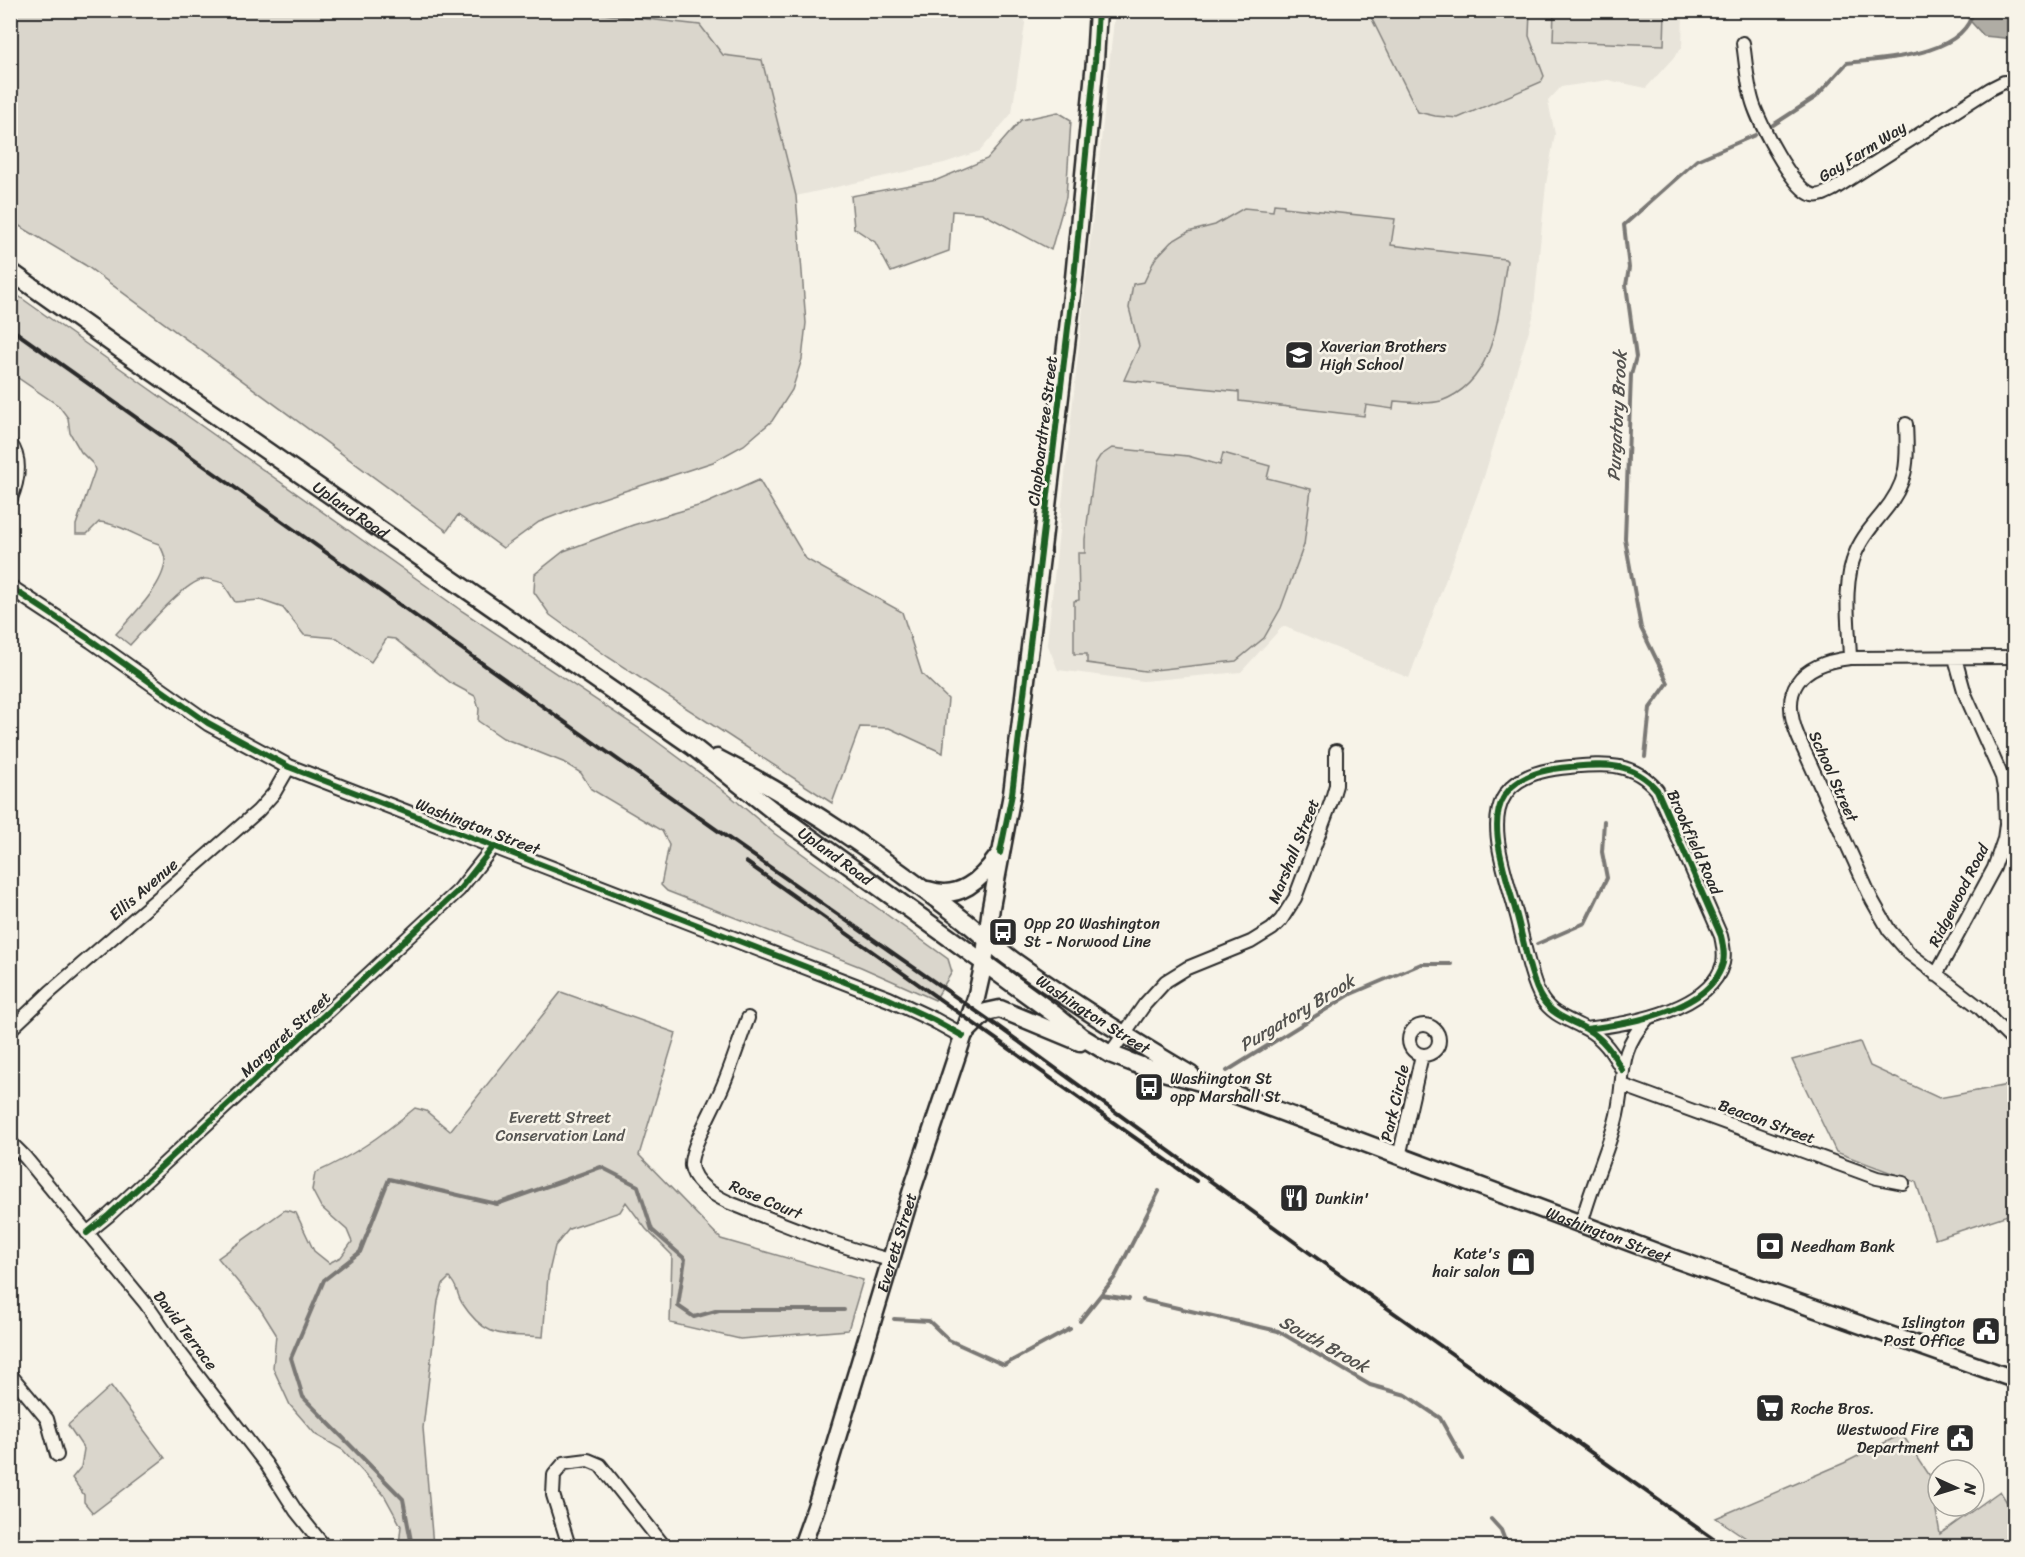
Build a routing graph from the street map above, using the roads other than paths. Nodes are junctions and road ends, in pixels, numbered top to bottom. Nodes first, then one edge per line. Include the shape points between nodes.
1 (1098, 10) edge
2 (1743, 43) dead end
3 (2014, 83) edge
4 (10, 270) edge
5 (1906, 424) dead end
6 (10, 443) edge
7 (10, 501) edge
8 (10, 588) edge
9 (2014, 657) edge
10 (1850, 658) junction
11 (1954, 658) junction
12 (692, 746) junction
13 (1336, 751) dead end
14 (289, 766) junction
15 (494, 846) junction
16 (1000, 853) junction
17 (920, 887) junction
18 (987, 939) junction
19 (984, 963) junction
20 (1936, 975) junction
21 (748, 1018) dead end
22 (1647, 1019) junction
23 (1586, 1029) junction
24 (10, 1030) edge
25 (1123, 1035) junction
26 (963, 1036) junction
27 (2014, 1042) edge
28 (1110, 1054) junction
29 (1422, 1055) dead end
30 (1622, 1070) junction
31 (1204, 1083) junction
32 (1622, 1085) junction
33 (10, 1142) edge
34 (1399, 1157) junction
35 (1903, 1183) dead end
36 (1581, 1225) junction
37 (87, 1233) junction
38 (890, 1260) junction
39 (10, 1374) edge
40 (2014, 1378) edge
41 (57, 1455) dead end
42 (324, 1546) edge
43 (569, 1546) edge
44 (664, 1546) edge
45 (801, 1546) edge

1 - 16 main road, Clapboardtree Street via 1060,393 1012,794
2 - 3 street, Gay Farm Way via 1752,101 1766,134 1795,182 1814,196 1834,189 1990,89 2004,82
4 - 12 main road, Upland Road
5 - 10 street via 1908,460 1901,488 1863,538 1851,566
6 - 7 street via 18,460
8 - 14 street, Washington Street via 208,723
9 - 11 street, School Street
10 - 11 street, School Street
10 - 20 street, School Street via 1820,664 1801,678 1790,701 1793,725 1880,915 1898,942
11 - 20 street, Ridgewood Road via 1965,694 2002,777 2006,824 1994,868
12 - 17 main road, Upland Road via 800,804
12 - 19 main road, Upland Road via 772,810
13 - 25 street, Marshall Street via 1336,785 1331,802 1295,898 1281,920 1251,942 1176,973 1156,990
14 - 15 street, Washington Street
14 - 24 street, Ellis Avenue via 258,811
15 - 26 street, Washington Street via 889,999
15 - 37 street, Margaret Street via 459,890
16 - 17 main road via 982,876 964,890 946,894
16 - 18 main road, Clapboardtree Street
17 - 18 main road, Upland Road
18 - 19 main road, Everett Street
18 - 25 main road, Washington Street
19 - 26 main road, Everett Street
19 - 28 main road, Washington Street
20 - 27 street, School Street via 1979,1007
21 - 38 street, Rose Court via 696,1145 691,1164 696,1180 720,1199 794,1229
22 - 23 street, Brookfield Road
22 - 23 street, Brookfield Road via 1688,1001 1712,984 1723,961 1721,936 1662,800 1650,782 1634,770 1606,765 1541,770 1519,780 1501,800 1497,812 1498,842 1541,998 1559,1016
22 - 30 street via 1630,1041
23 - 30 street, Brookfield Road via 1608,1047
25 - 28 street, Marshall Street
25 - 31 main road, Washington Street
26 - 28 main road via 986,1012 1000,1009
26 - 38 main road, Everett Street
28 - 31 main road, Washington Street
29 - 34 street, Park Circle
30 - 32 street
31 - 34 main road, Washington Street
32 - 35 street, Beacon Street via 1877,1178
32 - 36 street via 1615,1124
33 - 37 street, David Terrace
34 - 36 main road, Washington Street
36 - 40 main road, Washington Street
37 - 42 street, David Terrace via 146,1304
38 - 45 main road, Everett Street
39 - 41 street via 48,1419
43 - 44 street via 553,1495 554,1475 564,1463 588,1460 600,1464

